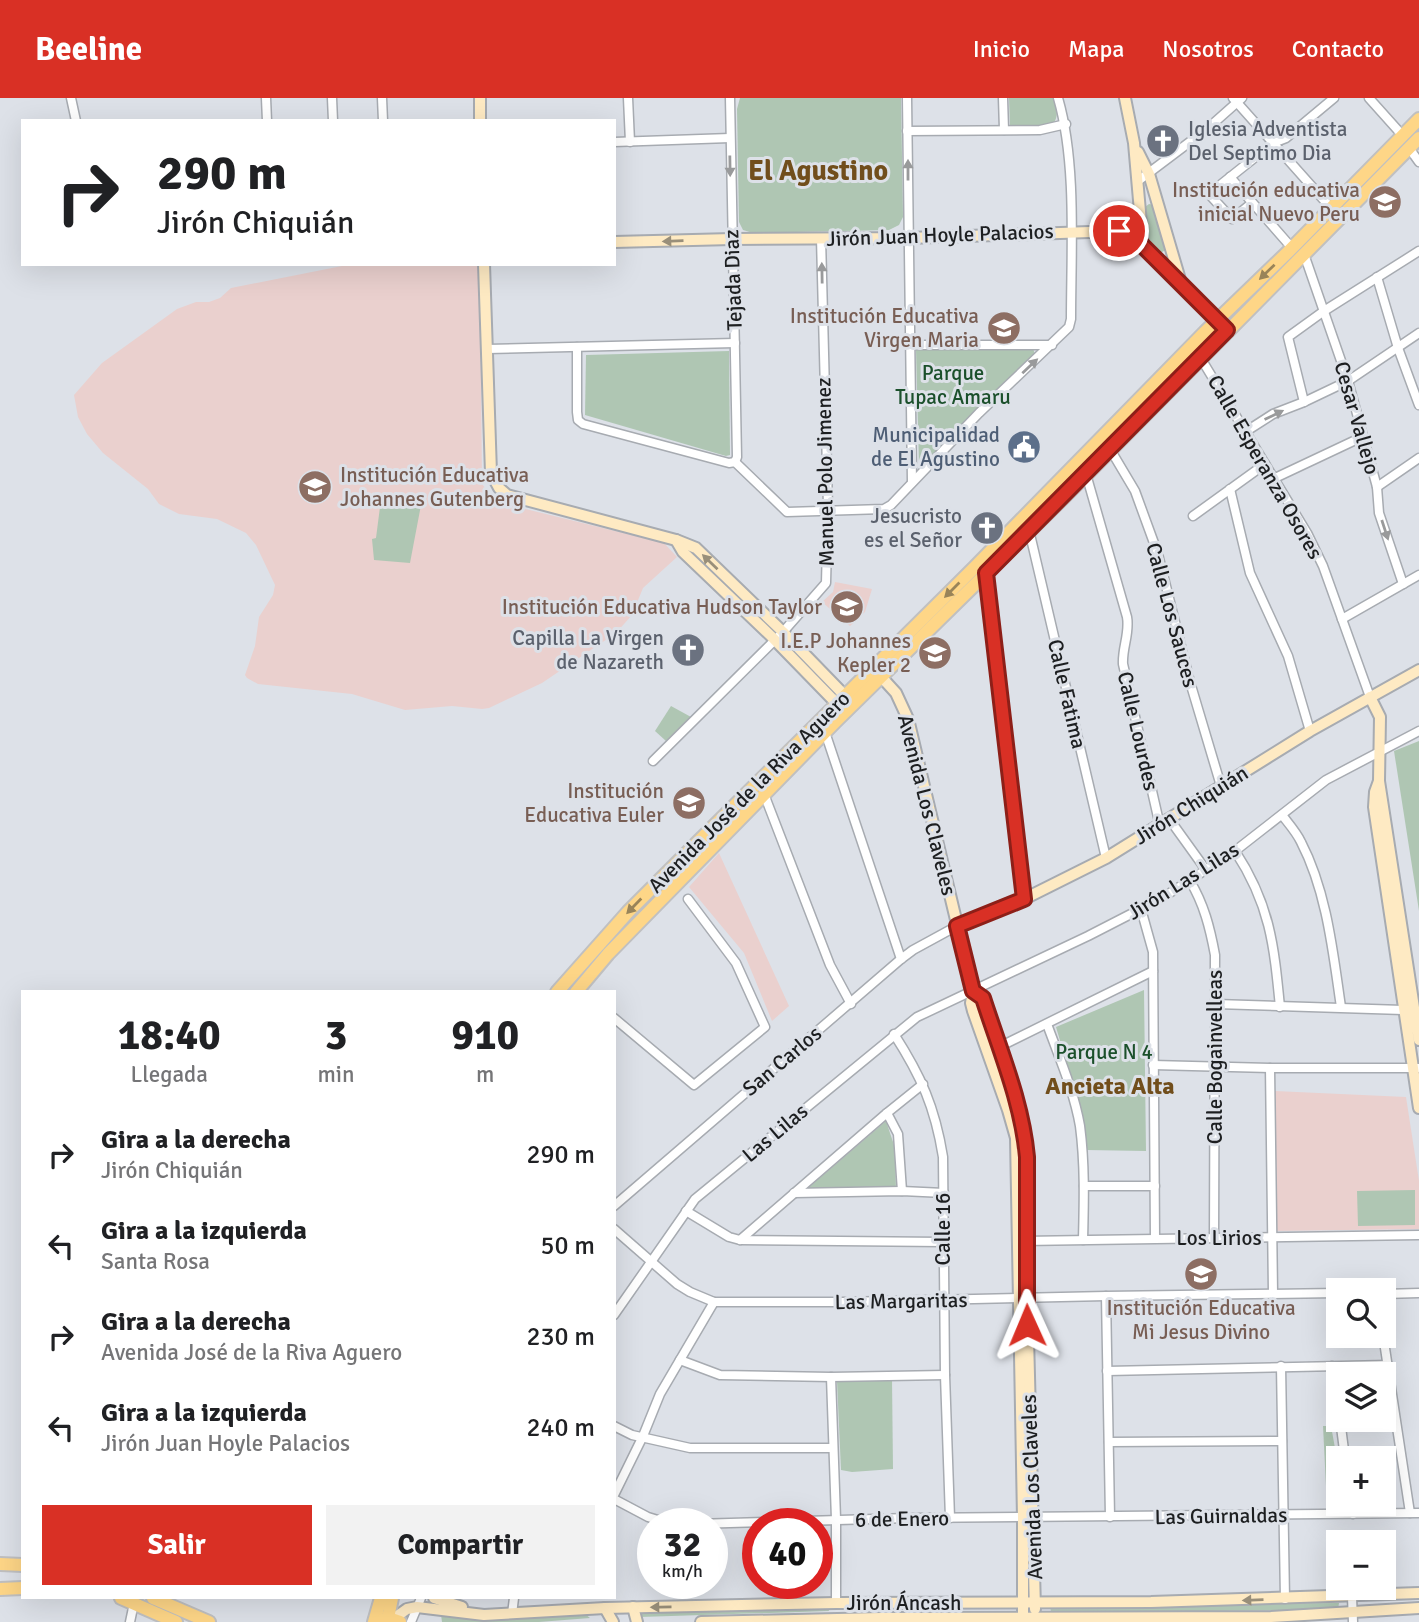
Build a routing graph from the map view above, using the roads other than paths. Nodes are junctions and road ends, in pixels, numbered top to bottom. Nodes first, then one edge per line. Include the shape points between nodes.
1 (71, 98) edge
2 (266, 98) edge
3 (332, 98) edge
4 (382, 98) edge
5 (480, 98) edge
6 (628, 98) edge
7 (730, 98) edge
8 (907, 98) edge
9 (1003, 98) edge
10 (1058, 98) edge
11 (1125, 98) edge
12 (1334, 98) edge
13 (1369, 98) edge
14 (1237, 100) edge
15 (76, 119) edge
16 (267, 119) edge
17 (333, 119) edge
18 (383, 119) edge
19 (480, 119) edge
20 (1419, 120) edge
21 (1066, 124) junction
22 (1004, 130) junction
23 (907, 131) junction
24 (1403, 136) junction
25 (730, 138) junction
26 (1419, 138) edge
27 (616, 142) edge
28 (629, 142) junction
29 (1134, 143) junction
30 (1273, 143) junction
31 (1409, 149) junction
32 (1419, 162) edge
33 (1149, 174) junction
34 (1230, 177) junction
35 (1138, 181) junction
36 (1158, 203) junction
37 (1252, 203) junction
38 (1140, 205) junction
39 (1331, 208) junction
40 (1071, 231) junction
41 (821, 238) junction
42 (908, 238) junction
43 (732, 239) junction
44 (616, 243) edge
45 (1143, 246) junction
46 (1298, 251) junction
47 (1419, 251) edge
48 (484, 266) edge
49 (1377, 277) junction
50 (1182, 284) junction
51 (1324, 311) junction
52 (1218, 320) junction
53 (1227, 330) junction
54 (1419, 333) edge
55 (735, 343) junction
56 (910, 345) junction
57 (1052, 345) junction
58 (577, 347) junction
59 (1398, 348) junction
60 (487, 349) junction
61 (1200, 357) junction
62 (1348, 381) junction
63 (1304, 402) junction
64 (1419, 405) edge
65 (1245, 432) junction
66 (1362, 437) junction
67 (1110, 449) junction
68 (1419, 458) edge
69 (735, 462) junction
70 (1265, 464) junction
71 (1086, 474) junction
72 (1275, 478) junction
73 (912, 482) junction
74 (1377, 487) junction
75 (1230, 489) junction
76 (828, 513) junction
77 (1193, 516) dead end
78 (1028, 530) junction
79 (986, 573) junction
80 (1419, 575) edge
81 (1403, 584) junction
82 (1342, 619) junction
83 (779, 636) junction
84 (1419, 670) edge
85 (878, 673) junction
86 (1370, 697) junction
87 (845, 704) junction
88 (1310, 731) junction
89 (1419, 731) edge
90 (825, 732) junction
91 (1380, 750) junction
92 (794, 756) junction
93 (653, 761) dead end
94 (1379, 781) junction
95 (1221, 786) junction
96 (764, 794) junction
97 (1282, 815) junction
98 (1165, 823) junction
99 (1235, 851) junction
100 (1106, 858) junction
101 (1206, 870) junction
102 (1190, 881) junction
103 (1024, 899) junction
104 (688, 900) dead end
105 (1141, 909) junction
106 (957, 926) junction
107 (901, 959) junction
108 (1153, 971) junction
109 (559, 990) edge
110 (581, 990) edge
111 (973, 991) junction
112 (850, 1004) junction
113 (1216, 1004) junction
114 (1280, 1007) junction
115 (1341, 1007) junction
116 (1403, 1010) junction
117 (616, 1020) edge
118 (1047, 1024) junction
119 (894, 1034) junction
120 (1419, 1040) edge
121 (999, 1046) junction
122 (1153, 1065) junction
123 (1214, 1066) junction
124 (1270, 1068) junction
125 (1415, 1069) edge
126 (923, 1084) junction
127 (1419, 1108) edge
128 (887, 1112) junction
129 (1084, 1186) junction
130 (1155, 1186) junction
131 (902, 1191) junction
132 (794, 1193) junction
133 (944, 1193) junction
134 (616, 1204) edge
135 (686, 1211) junction
136 (616, 1231) edge
137 (1419, 1234) edge
138 (1155, 1238) junction
139 (1214, 1238) junction
140 (1272, 1238) junction
141 (740, 1240) junction
142 (1083, 1240) junction
143 (1023, 1241) junction
144 (943, 1242) junction
145 (650, 1261) junction
146 (1273, 1293) junction
147 (1326, 1293) edge
148 (1419, 1293) edge
149 (1396, 1294) edge
150 (1106, 1296) junction
151 (1023, 1298) junction
152 (944, 1301) junction
153 (714, 1302) junction
154 (616, 1312) edge
155 (680, 1360) junction
156 (1281, 1366) junction
157 (1326, 1366) edge
158 (1107, 1371) junction
159 (945, 1375) junction
160 (831, 1377) junction
161 (1396, 1411) edge
162 (616, 1427) edge
163 (643, 1436) junction
164 (1282, 1441) junction
165 (1109, 1442) junction
166 (833, 1448) junction
167 (616, 1493) edge
168 (616, 1498) edge
169 (637, 1511) edge
170 (1396, 1513) edge
171 (1414, 1513) edge
172 (1326, 1514) edge
173 (1283, 1515) junction
174 (1110, 1517) junction
175 (950, 1518) junction
176 (1028, 1518) junction
177 (836, 1519) junction
178 (728, 1523) edge
179 (0, 1564) edge
180 (21, 1565) edge
181 (21, 1588) edge
182 (0, 1589) edge
183 (1419, 1593) edge
184 (1396, 1594) edge
185 (1326, 1598) edge
186 (124, 1599) edge
187 (155, 1599) edge
188 (381, 1599) edge
189 (392, 1599) edge
190 (437, 1599) edge
191 (514, 1599) edge
192 (1284, 1599) junction
193 (1352, 1600) edge
194 (419, 1602) edge
195 (1029, 1602) junction
196 (134, 1603) junction
197 (604, 1603) edge
198 (836, 1604) junction
199 (633, 1607) junction
200 (1419, 1608) edge
201 (512, 1614) junction
202 (485, 1615) junction
203 (1029, 1618) junction
204 (1353, 1618) edge
205 (881, 1620) edge
206 (1151, 1620) edge
207 (387, 1621) edge
208 (130, 1622) edge
209 (176, 1622) edge
210 (209, 1622) edge
211 (411, 1622) edge
212 (612, 1622) edge
213 (636, 1622) edge
214 (701, 1622) edge

1 - 15 street
2 - 16 street
3 - 17 street
4 - 18 street
5 - 19 street
6 - 28 street
7 - 25 street, Tejada Diaz
8 - 23 street
9 - 22 street
10 - 21 street
11 - 29 street
12 - 30 street via 1286,138
13 - 24 street
14 - 30 street
14 - 33 street
20 - 24 main road, Avenida José de la Riva Aguero
21 - 22 street
21 - 40 street
22 - 23 street
42 -> 23 street
24 - 39 main road, Avenida José de la Riva Aguero
25 - 28 street
25 -> 43 street, Tejada Diaz
26 - 31 main road, Avenida José de la Riva Aguero
27 - 28 street
29 - 33 street
29 - 35 street
30 - 34 street
30 - 39 street
31 - 32 street
31 - 46 main road, Avenida José de la Riva Aguero
33 - 35 street
33 - 36 street
34 - 37 street
34 - 37 street via 1209,194 1232,219
35 - 38 street
36 - 38 street via 1147,200
36 - 50 street
37 - 46 street
38 - 45 street
39 - 46 main road, Avenida José de la Riva Aguero
40 - 42 street, Jirón Juan Hoyle Palacios
40 - 45 street, Jirón Juan Hoyle Palacios via 1119,231
40 - 57 street via 1071,319
41 - 42 street, Jirón Juan Hoyle Palacios
41 - 43 street, Jirón Juan Hoyle Palacios
76 -> 41 street, Manuel Polo Jimenez
42 - 56 street
43 -> 44 street, Jirón Juan Hoyle Palacios
43 - 55 street, Tejada Diaz
45 - 50 street, Jirón Juan Hoyle Palacios
46 - 51 street, Cesar Vallejo
46 -> 52 main road, Avenida José de la Riva Aguero
46 - 53 main road, Avenida José de la Riva Aguero
47 - 49 street
48 - 60 street
49 - 51 street
49 - 59 street
50 - 52 street, Jirón Juan Hoyle Palacios
51 - 62 street, Cesar Vallejo
51 - 63 street via 1288,337
52 - 53 street, Jirón Juan Hoyle Palacios
52 -> 85 main road, Avenida José de la Riva Aguero
53 - 61 main road, Avenida José de la Riva Aguero
54 - 59 street
55 - 58 street
55 - 69 street, Tejada Diaz
56 - 57 street
56 - 73 street
73 -> 57 street
58 - 60 street
58 - 69 street via 576,412 583,424
59 - 62 street
59 - 64 street
60 - 83 street via 491,473 499,488 507,495 695,548
61 - 65 street, Calle Esperanza Osores
61 - 67 main road, Avenida José de la Riva Aguero
62 - 63 street
62 - 66 street, Cesar Vallejo
65 -> 63 street
65 - 70 street, Calle Esperanza Osores
66 - 72 street
66 - 74 street, Cesar Vallejo
67 - 71 main road, Avenida José de la Riva Aguero
67 - 95 street, Calle Los Sauces via 1135,491 1158,554
68 - 74 street
69 - 76 street via 783,510
70 - 72 street, Calle Esperanza Osores
70 - 75 street
71 - 78 main road, Avenida José de la Riva Aguero
71 - 98 street, Calle Lourdes via 1128,617 1123,664
72 - 82 street, Calle Esperanza Osores via 1323,566
73 - 76 street via 884,509
74 -> 81 street, Cesar Vallejo via 1379,513
75 - 77 street
75 - 88 street via 1250,573 1288,656
76 - 83 street, Manuel Polo Jimenez via 826,583
78 - 79 main road, Avenida José de la Riva Aguero
78 - 100 street, Calle Fatima
79 - 85 main road, Avenida José de la Riva Aguero
79 - 103 street
80 - 81 street
81 - 82 street
82 - 86 street, Calle Esperanza Osores
83 - 87 street
83 - 93 street, Manuel Polo Jimenez
84 - 86 street, Jirón Chiquián
85 - 87 main road, Avenida José de la Riva Aguero
85 - 106 street, Avenida Los Claveles via 896,693 908,719
86 - 88 street, Jirón Chiquián
86 - 91 street via 1380,717
87 - 90 main road, Avenida José de la Riva Aguero
87 - 92 main road, Avenida José de la Riva Aguero
88 - 95 street, Jirón Chiquián
89 - 91 street, Jirón Las Lilas
90 - 92 main road, Avenida José de la Riva Aguero
90 - 107 street
91 - 94 street
91 - 97 street, Jirón Las Lilas via 1326,780
92 - 96 main road, Avenida José de la Riva Aguero
92 -> 109 main road, Avenida José de la Riva Aguero via 628,912
94 - 116 street via 1374,807
94 - 120 street
95 - 98 street, Jirón Chiquián
96 - 110 main road, Avenida José de la Riva Aguero via 608,954
96 - 112 street via 830,965
97 - 99 street, Jirón Las Lilas
97 - 115 street via 1301,841 1316,878
98 - 100 street, Jirón Chiquián
98 - 101 street, Calle Lourdes
99 - 101 street, Jirón Las Lilas
99 - 114 street via 1263,904 1275,953
100 - 103 street, Jirón Chiquián
101 - 102 street, Jirón Las Lilas
102 - 105 street, Jirón Las Lilas
102 - 113 street, Calle Bogainvelleas via 1210,928
103 - 106 street, Jirón Chiquián
104 - 117 street via 736,963 765,1027 694,1085
105 - 108 street
105 - 111 street, Jirón Las Lilas
106 - 107 street, San Carlos
106 - 111 street, Avenida Los Claveles
107 - 112 street, San Carlos
108 - 118 street
108 - 122 street
111 - 119 street, Las Lilas via 917,1017
111 - 121 street, Avenida Los Claveles via 983,998
111 - 143 street, Avenida Los Claveles via 973,1012 1016,1138
112 - 134 street, San Carlos
113 - 114 street
113 - 123 street, Calle Bogainvelleas
114 - 115 street
115 - 116 street
116 - 125 street
118 - 121 street
118 - 129 street via 1080,1126
119 - 126 street, Calle 16
119 - 135 street, Las Lilas
121 - 143 street, Avenida Los Claveles via 1025,1133
122 - 123 street
122 - 130 street
123 - 124 street
123 - 139 street, Calle Bogainvelleas
124 - 125 street
124 - 140 street
125 - 127 street
126 - 128 street
126 - 133 street, Calle 16 via 939,1131
128 - 131 street via 898,1135
128 - 132 street
129 - 130 street
129 - 142 street
130 - 138 street
131 - 132 street
131 - 133 street
132 - 141 street
133 - 144 street, Calle 16
135 - 141 street
135 - 145 street, Las Lilas
136 - 145 street, Las Margaritas
137 - 140 street, Los Lirios
138 - 139 street, Los Lirios
138 - 142 street, Los Lirios
139 - 140 street, Los Lirios
140 - 146 street
141 - 144 street
142 - 143 street, Los Lirios
143 - 151 street, Avenida Los Claveles
144 - 152 street, Calle 16
145 - 153 street, Las Margaritas via 690,1292
145 - 154 street, Las Lilas
146 - 147 street, Las Margaritas
146 - 150 street, Las Margaritas
148 - 149 street
150 - 151 street, Las Margaritas
150 - 158 street
151 - 152 street, Las Margaritas
151 - 176 street, Avenida Los Claveles
152 - 153 street, Las Margaritas
152 - 159 street, Calle 16
153 - 155 street
155 - 160 street via 720,1375
155 - 163 street
156 - 157 street
156 - 158 street
156 - 164 street
158 - 165 street
159 - 160 street
159 - 175 street, Calle 16
160 - 166 street
161 - 171 street
162 - 163 street
163 - 166 street via 690,1448
163 - 167 street
164 - 165 street
164 - 173 street
165 - 174 street
166 - 177 street
168 - 169 street
170 - 171 street, Las Guirnaldas
172 - 173 street, Las Guirnaldas
173 - 174 street, Las Guirnaldas
173 - 192 street
174 - 176 street, Las Guirnaldas
175 - 176 street, 6 de Enero
175 - 177 street, 6 de Enero
176 - 195 street, Avenida Los Claveles
177 - 178 street, 6 de Enero
177 - 198 street
179 - 180 main road
181 - 182 main road
183 - 184 street, Jirón Áncash
185 - 192 street, Jirón Áncash
186 - 196 main road
187 - 210 main road
188 - 207 main road
189 - 207 main road
190 - 202 street
191 - 201 street
192 -> 195 street, Jirón Áncash
193 - 204 street
194 - 202 street, Jirón Áncash
194 - 207 street
194 - 211 street
195 - 198 street, Jirón Áncash
195 - 203 street, Avenida Los Claveles
196 - 208 street
196 - 209 main road
197 - 199 street, Jirón Áncash
197 - 201 street, Jirón Áncash
197 - 212 street
198 -> 199 street, Jirón Áncash
199 - 213 street
200 - 204 street, Jirón Áncash
201 - 202 street, Jirón Áncash
203 - 205 street, Jirón Áncash
203 - 206 street, Jirón Áncash
204 - 206 street, Jirón Áncash
205 - 214 street, Jirón Áncash

